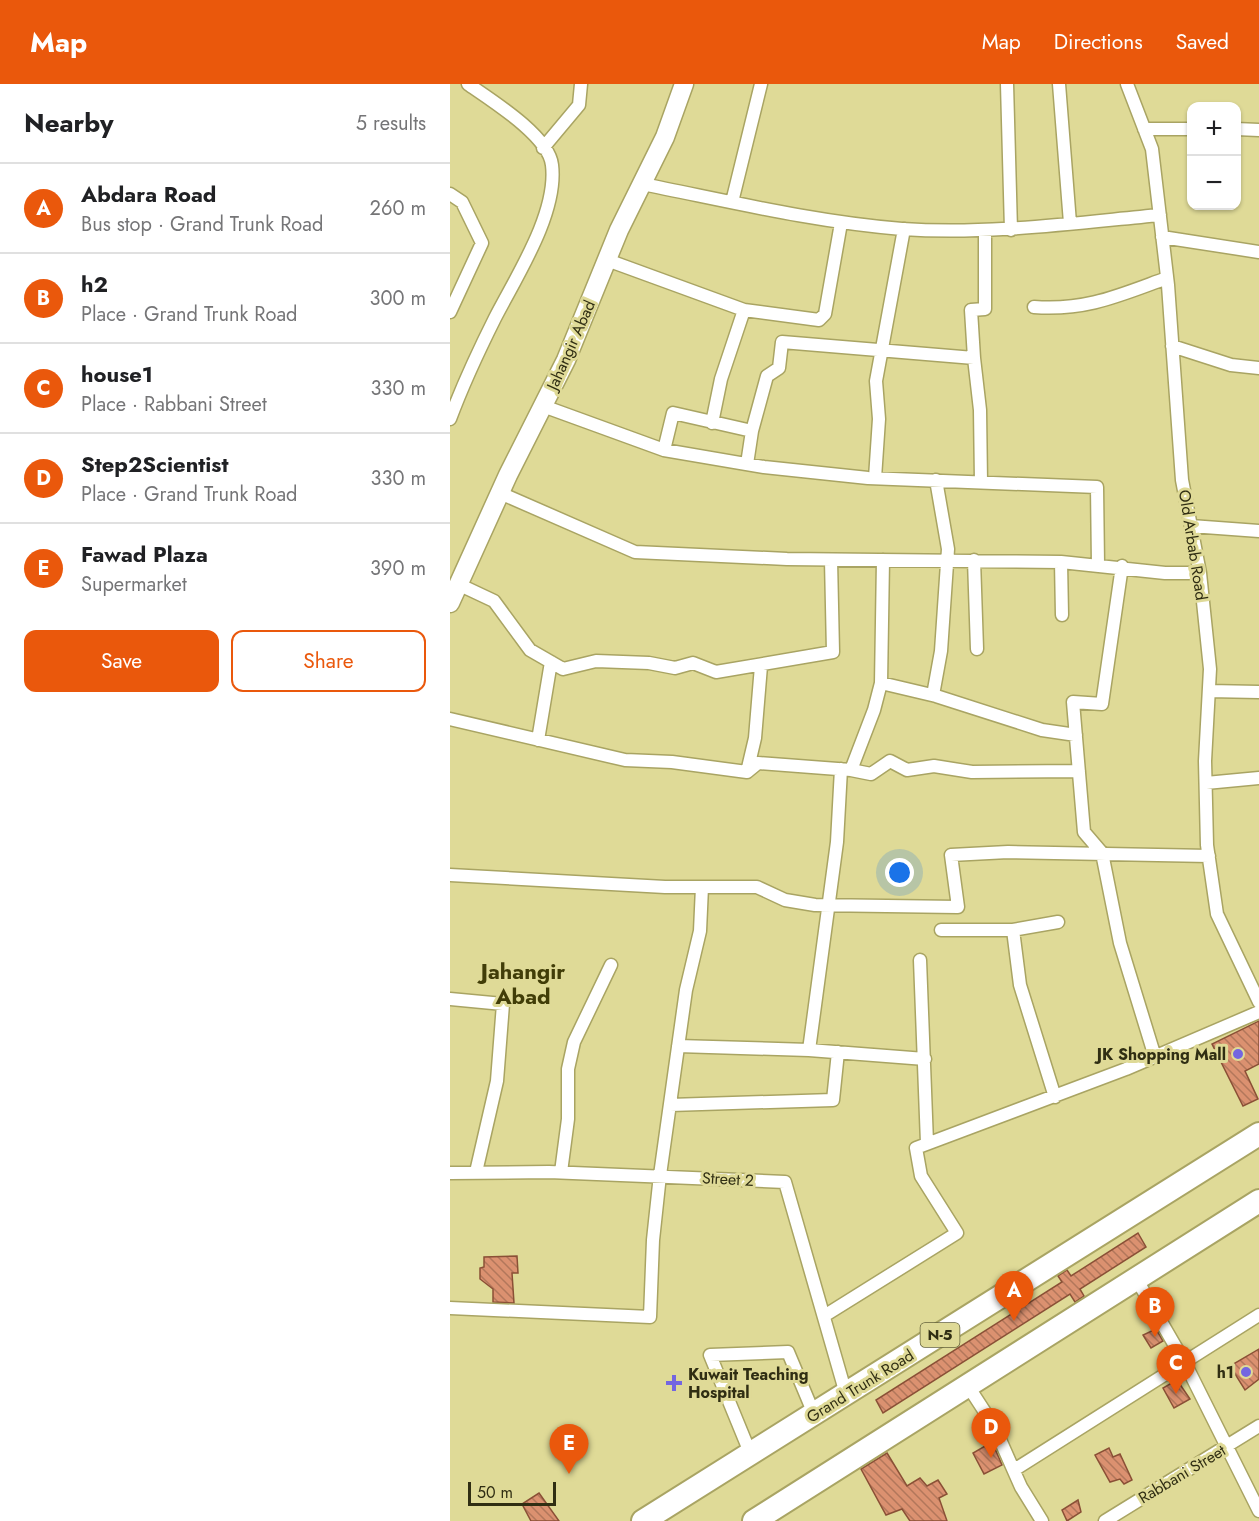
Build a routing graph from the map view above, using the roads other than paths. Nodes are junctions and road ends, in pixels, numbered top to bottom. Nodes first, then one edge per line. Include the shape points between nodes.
1 (468, 84) edge
2 (684, 84) edge
3 (761, 84) edge
4 (1007, 84) edge
5 (1059, 84) edge
6 (1127, 84) edge
7 (579, 86) edge
8 (1144, 129) junction
9 (1187, 129) edge
10 (1241, 129) edge
11 (1259, 130) edge
12 (543, 148) junction
13 (642, 184) junction
14 (450, 194) edge
15 (732, 202) junction
16 (1160, 215) junction
17 (1070, 223) junction
18 (841, 224) junction
19 (904, 229) junction
20 (985, 230) junction
21 (1011, 230) junction
22 (1162, 237) junction
23 (1259, 252) edge
24 (607, 260) junction
25 (1167, 278) junction
26 (1034, 307) dead end
27 (744, 310) junction
28 (450, 312) edge
29 (1172, 346) junction
30 (880, 350) junction
31 (974, 358) junction
32 (1259, 368) edge
33 (543, 406) junction
34 (450, 419) edge
35 (712, 423) junction
36 (752, 431) junction
37 (664, 450) junction
38 (747, 464) junction
39 (875, 478) junction
40 (936, 480) junction
41 (981, 482) junction
42 (500, 492) junction
43 (1191, 526) junction
44 (1259, 531) edge
45 (831, 560) junction
46 (883, 560) junction
47 (974, 560) junction
48 (945, 562) junction
49 (1061, 562) junction
50 (1098, 564) junction
51 (1122, 566) junction
52 (1200, 573) junction
53 (460, 585) junction
54 (450, 603) edge
55 (1062, 615) dead end
56 (977, 649) dead end
57 (550, 662) junction
58 (761, 666) junction
59 (881, 683) junction
60 (1209, 691) junction
61 (1259, 692) edge
62 (933, 695) junction
63 (450, 719) edge
64 (1076, 735) junction
65 (538, 740) junction
66 (846, 770) junction
67 (1079, 771) junction
68 (747, 772) junction
69 (1259, 778) edge
70 (1206, 783) junction
71 (1102, 853) junction
72 (1209, 856) junction
73 (450, 875) edge
74 (702, 887) junction
75 (826, 905) junction
76 (1058, 922) dead end
77 (940, 930) dead end
78 (1013, 930) junction
79 (920, 960) dead end
80 (611, 965) dead end
81 (450, 999) edge
82 (1259, 1002) edge
83 (1259, 1012) edge
84 (678, 1046) junction
85 (809, 1050) junction
86 (838, 1052) junction
87 (1155, 1057) junction
88 (926, 1059) junction
89 (1055, 1097) junction
90 (670, 1105) junction
91 (1259, 1134) edge
92 (927, 1143) junction
93 (476, 1172) junction
94 (561, 1172) junction
95 (450, 1173) edge
96 (660, 1175) junction
97 (1259, 1201) edge
98 (1137, 1280) junction
99 (450, 1308) edge
100 (1259, 1315) edge
101 (824, 1316) junction
102 (1185, 1363) junction
103 (968, 1386) junction
104 (846, 1394) junction
105 (814, 1414) junction
106 (1259, 1426) edge
107 (1227, 1447) junction
108 (751, 1455) junction
109 (1014, 1470) junction
110 (1259, 1511) edge
111 (767, 1517) edge
112 (643, 1521) edge
113 (1042, 1521) edge
114 (1105, 1521) edge

1 - 12 street via 533,131
2 - 13 street, Jahangir Abad via 665,137
3 - 15 street
4 - 21 street
5 - 17 street
6 - 8 street, Old Arbab Road
7 - 12 street via 579,105
8 - 9 street
8 - 16 street, Old Arbab Road via 1152,149
10 - 11 street
12 - 34 street via 552,164 549,203 460,388
13 - 15 street
13 - 24 street, Jahangir Abad
14 - 28 street via 462,202 482,243
15 - 18 street
16 - 17 street
16 - 22 street, Old Arbab Road
17 - 21 street
18 - 19 street
18 - 27 street via 823,318
19 - 20 street
19 - 30 street
20 - 21 street
20 - 31 street via 986,309 970,310
22 - 23 street
22 - 25 street, Old Arbab Road
24 - 27 street
24 - 33 street, Jahangir Abad
25 - 26 street via 1102,301 1062,309
25 - 29 street, Old Arbab Road
27 - 35 street via 721,379
29 - 32 street via 1231,365
29 - 43 street, Old Arbab Road via 1182,480
30 - 31 street
30 - 36 street via 782,342 779,368 767,376
30 - 39 street
31 - 41 street via 980,410
33 - 37 street
33 - 42 street, Jahangir Abad
35 - 36 street
35 - 37 street via 673,413
36 - 38 street
37 - 38 street
38 - 39 street
39 - 40 street
40 - 41 street
40 - 48 street via 948,549
41 - 50 street via 1097,487
42 - 45 street via 635,552
42 - 53 street, Jahangir Abad
43 - 44 street
43 - 52 street, Old Arbab Road
45 - 46 street
45 - 58 street via 833,652
46 - 48 street
46 - 59 street
47 - 48 street
47 - 49 street
47 - 56 street
48 - 62 street via 940,651
49 - 50 street
49 - 55 street
50 - 51 street
51 - 52 street via 1165,573
51 - 64 street via 1102,704 1073,702
52 - 60 street, Old Arbab Road
53 - 54 street, Jahangir Abad
53 - 57 street via 494,601 530,650
57 - 58 street via 562,669 596,661 675,668 693,663 716,672
57 - 65 street
58 - 68 street via 755,738
59 - 62 street
59 - 66 street via 874,710
60 - 61 street
60 - 70 street, Old Arbab Road
62 - 64 street via 1042,730
63 - 65 street
64 - 67 street
65 - 68 street via 625,760
66 - 67 street via 872,774 890,761 907,770 934,766 972,772
66 - 68 street via 758,764
66 - 75 street
67 - 71 street via 1084,832
69 - 70 street
70 - 72 street, Old Arbab Road
71 - 72 street
71 - 75 street via 951,855 958,907
71 - 87 street via 1120,943
72 - 82 street, Old Arbab Road via 1217,914
73 - 74 street
74 - 75 street via 757,887 785,900
74 - 84 street via 700,931
75 - 85 street
76 - 78 street
77 - 78 street
78 - 89 street via 1020,984
79 - 88 street
80 - 94 street via 574,1042 568,1069 568,1119
81 - 93 street via 503,1004 497,1081
83 - 87 street
84 - 85 street
84 - 90 street
85 - 86 street
86 - 88 street
86 - 90 street via 833,1100
87 - 89 street
88 - 92 street
89 - 92 street
90 - 96 street
91 - 104 highway, Grand Trunk Road / N-5
92 - 101 street via 916,1148 921,1176 957,1233
93 - 94 street, Street 2
93 - 95 street, Street 2
94 - 96 street, Street 2
96 - 99 street via 650,1317
96 - 101 street, Street 2 via 785,1182
97 - 98 highway
98 - 102 street
98 - 103 highway
100 - 102 street
101 - 104 street, Street 2
102 - 107 street
102 - 109 street
103 - 109 street via 994,1426
103 - 111 highway
104 - 105 highway, Grand Trunk Road / N-5
105 - 108 highway, Grand Trunk Road / N-5
105 - 108 street via 788,1352 710,1355
106 - 107 street, Rabbani Street
107 - 110 street
107 - 114 street, Rabbani Street
108 - 112 highway, Grand Trunk Road / N-5
109 - 113 street

